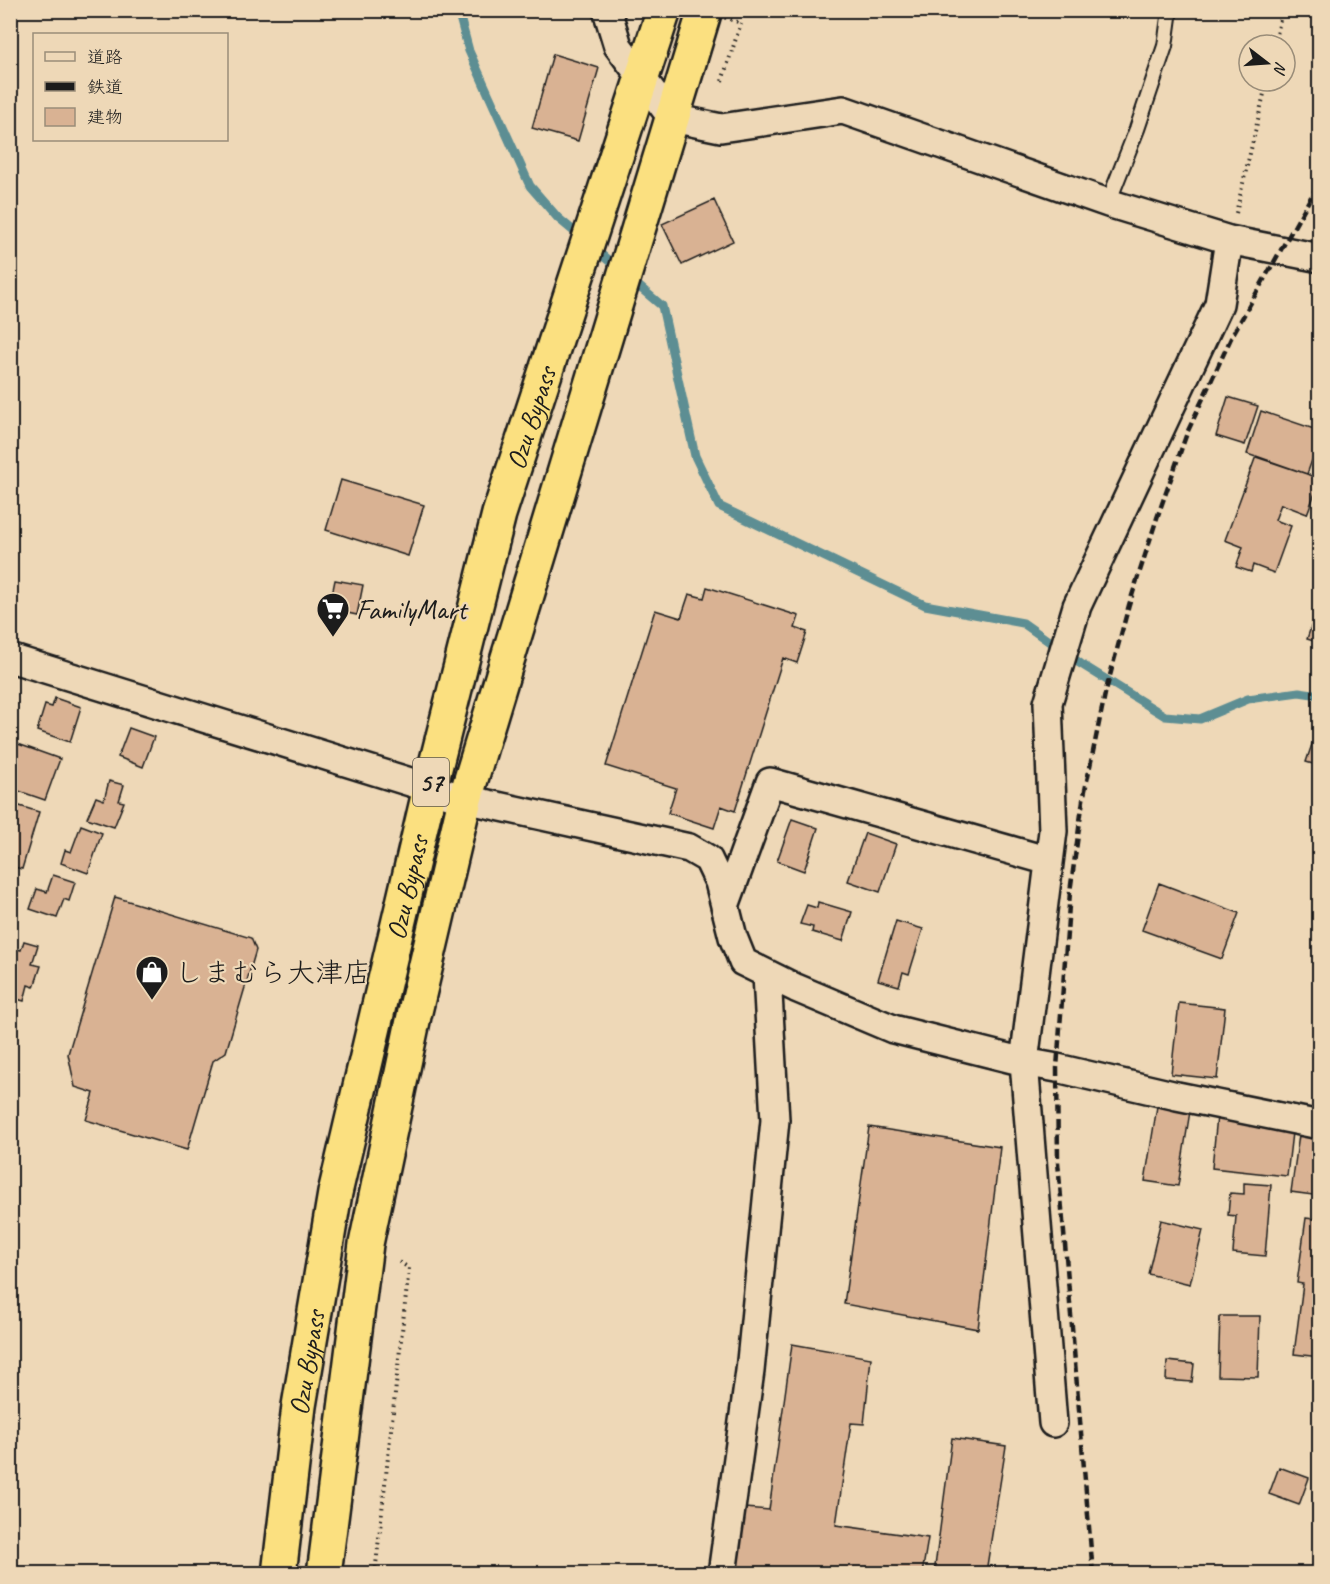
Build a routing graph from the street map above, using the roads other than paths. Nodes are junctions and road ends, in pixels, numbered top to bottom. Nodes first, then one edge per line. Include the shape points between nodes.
1 (607, 10) edge
2 (664, 10) edge
3 (703, 10) edge
4 (1170, 10) edge
5 (642, 78) junction
6 (672, 118) junction
7 (1108, 203) junction
8 (1229, 240) junction
9 (1320, 258) edge
10 (10, 658) edge
11 (430, 788) junction
12 (465, 799) junction
13 (1049, 861) junction
14 (725, 906) junction
15 (767, 975) junction
16 (1024, 1062) junction
17 (1320, 1125) edge
18 (1053, 1423) dead end
19 (279, 1574) edge
20 (324, 1574) edge
21 (722, 1574) edge

1 - 5 street via 618,46
2 - 5 highway, Ozu Bypass / 57
3 - 6 highway, Ozu Bypass / 57
4 - 7 lane via 1165,46
5 - 6 street
5 - 11 highway, Ozu Bypass / 57 via 498,514
6 - 7 street via 721,128 843,110
6 - 12 highway, Ozu Bypass / 57
7 - 8 street
8 - 9 street
8 - 13 street via 1219,304 1077,606 1048,703 1053,831
10 - 11 street
11 - 12 street
11 - 19 highway, Ozu Bypass / 57 via 335,1193 299,1406
12 - 14 street via 689,848 708,859
12 - 20 highway, Ozu Bypass / 57 via 366,1244
13 - 14 street via 770,782
13 - 16 street
14 - 15 street via 743,962
15 - 16 street via 893,1029
15 - 21 street via 775,1120 750,1371
16 - 17 street
16 - 18 street

